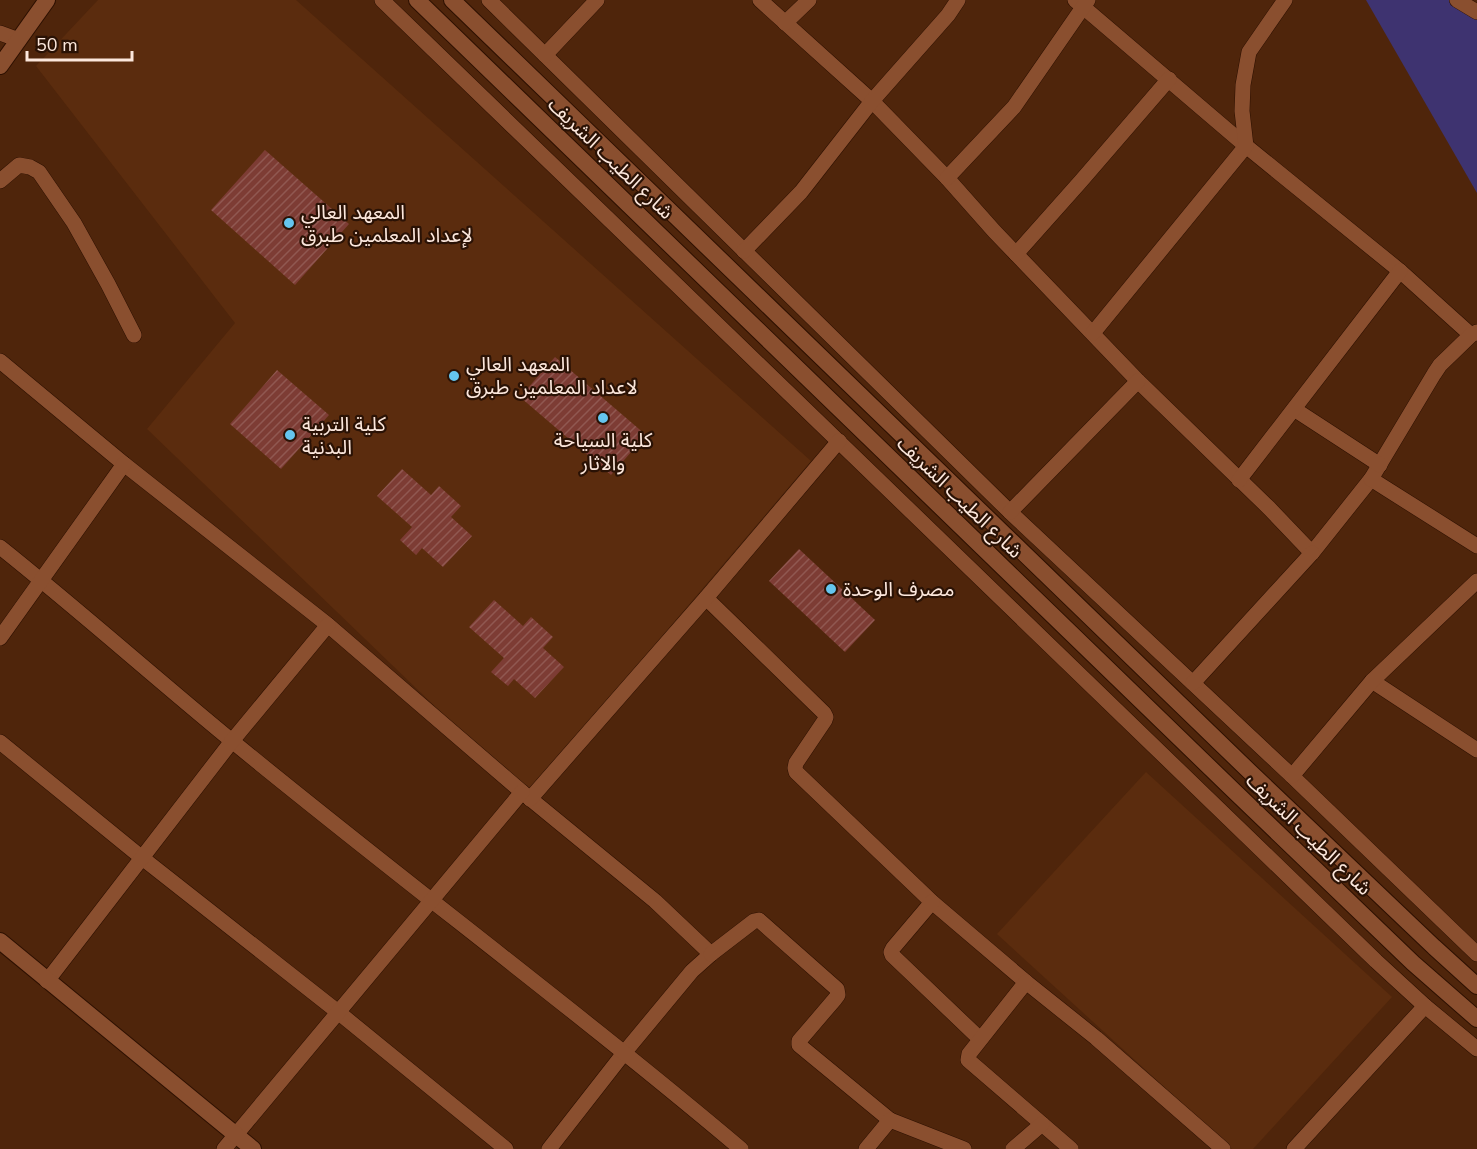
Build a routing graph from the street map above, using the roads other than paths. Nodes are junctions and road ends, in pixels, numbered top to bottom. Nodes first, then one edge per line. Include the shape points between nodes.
1 (47, 0) edge
2 (382, 0) edge
3 (417, 0) edge
4 (452, 0) edge
5 (489, 0) edge
6 (597, 0) edge
7 (760, 0) edge
8 (810, 0) edge
9 (958, 0) edge
10 (1285, 0) edge
11 (1457, 0) edge
12 (1082, 2) edge
13 (1477, 12) edge
14 (785, 23) junction
15 (0, 33) edge
16 (19, 40) junction
17 (545, 55) junction
18 (0, 66) edge
19 (1169, 79) junction
20 (872, 101) junction
21 (1246, 146) junction
22 (947, 178) junction
23 (0, 181) edge
24 (744, 251) junction
25 (1016, 254) junction
26 (1400, 271) junction
27 (1093, 333) junction
28 (1474, 333) edge
29 (134, 334) dead end
30 (0, 361) edge
31 (1138, 381) junction
32 (1294, 409) junction
33 (839, 441) junction
34 (124, 464) junction
35 (1380, 465) junction
36 (1371, 479) junction
37 (1239, 480) junction
38 (1010, 512) junction
39 (1477, 546) edge
40 (0, 547) edge
41 (1312, 553) junction
42 (42, 580) junction
43 (1477, 581) edge
44 (706, 598) junction
45 (328, 625) junction
46 (0, 638) edge
47 (1372, 681) junction
48 (1193, 683) junction
49 (232, 741) junction
50 (0, 742) edge
51 (1477, 750) edge
52 (1292, 776) junction
53 (526, 795) junction
54 (141, 857) junction
55 (432, 900) junction
56 (932, 902) junction
57 (0, 941) edge
58 (711, 954) junction
59 (1477, 954) edge
60 (47, 981) junction
61 (1026, 982) junction
62 (1477, 986) edge
63 (1425, 1006) junction
64 (338, 1012) junction
65 (1477, 1019) edge
66 (980, 1039) junction
67 (1477, 1049) edge
68 (624, 1053) junction
69 (890, 1120) junction
70 (1042, 1124) junction
71 (236, 1135) junction
72 (725, 1144) edge
73 (224, 1149) edge
74 (253, 1149) edge
75 (506, 1149) edge
76 (549, 1149) edge
77 (741, 1149) edge
78 (866, 1149) edge
79 (964, 1149) edge
80 (1013, 1149) edge
81 (1071, 1149) edge
82 (1223, 1149) edge
83 (1294, 1149) edge

1 - 16 main road
2 - 33 street
3 - 65 main road, شارع الطيب الشريف via 1241,798
4 - 62 main road, شارع الطيب الشريف via 1257,779
5 - 17 street
6 - 17 street
7 - 14 street
8 - 14 street
9 - 20 street
10 - 21 street via 1249,52 1242,111
11 - 13 street
12 - 19 street
12 - 22 street via 1014,107
14 - 20 street
15 - 16 street
16 - 18 main road
17 - 24 street
19 - 21 street
19 - 25 street
20 - 22 street
20 - 24 street via 801,192
21 - 26 street
21 - 27 street
22 - 25 street
23 - 29 street via 19,165 39,172 74,223
24 - 38 street
25 - 27 street
26 - 28 street
26 - 32 street
27 - 31 street
28 - 35 street via 1440,365
30 - 34 street
31 - 37 street
31 - 38 street
32 - 35 street
32 - 37 street
33 - 44 street
33 - 63 street
34 - 42 street
34 - 45 street
35 - 36 street
36 - 39 street
36 - 41 street
37 - 41 street
38 - 48 street
40 - 42 street
41 - 48 street
42 - 46 street
42 - 49 street
43 - 47 street
44 - 53 street
44 - 56 street via 824,713 825,720 796,763 796,772
45 - 49 street
45 - 53 street
47 - 51 street
47 - 52 street
48 - 52 street
49 - 54 street
49 - 55 street
50 - 54 street
52 - 59 street
53 - 55 street
53 - 58 street via 655,901
54 - 60 street
54 - 64 street
55 - 64 street
55 - 68 street
56 - 61 street
56 - 66 street via 893,948 892,955
57 - 60 main road
58 - 68 street via 692,971
58 - 69 street via 759,920 837,989 838,995 799,1045
60 - 71 main road
61 - 66 street
61 - 82 street
63 - 67 street
63 - 83 street
64 - 71 street
64 - 75 street
66 - 70 street via 967,1056 969,1062
68 - 72 street
68 - 76 street
69 - 78 street
69 - 79 street
70 - 80 street
70 - 81 street
71 - 73 street
71 - 74 main road
72 - 77 street

